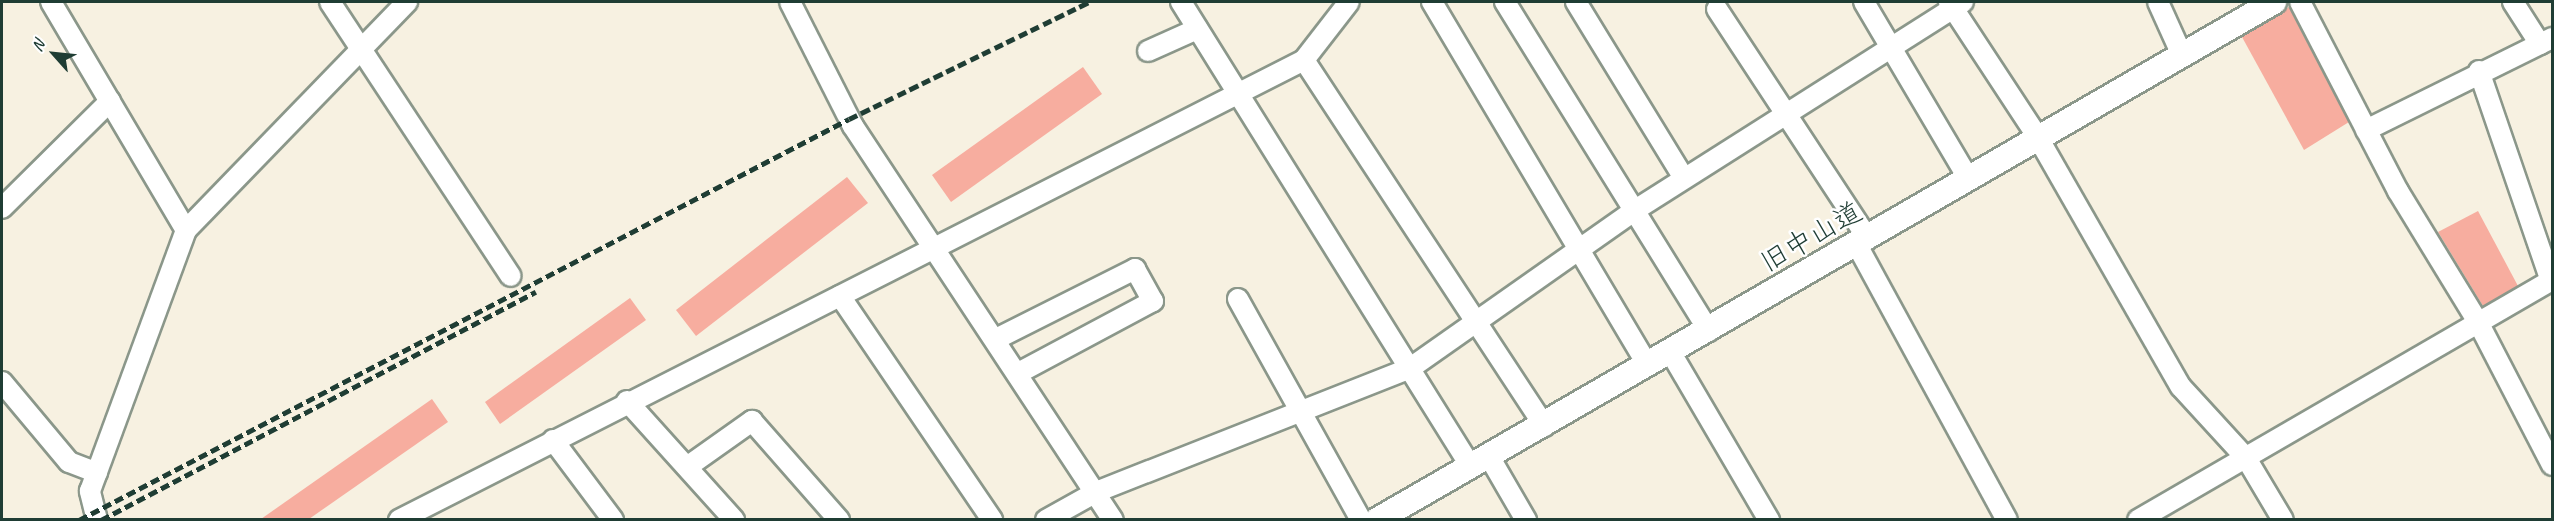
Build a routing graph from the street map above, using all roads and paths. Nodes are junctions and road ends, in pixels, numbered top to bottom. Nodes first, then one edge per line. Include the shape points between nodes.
1 (51, 2) edge
2 (330, 2) edge
3 (406, 2) edge
4 (790, 2) edge
5 (1181, 2) edge
6 (1349, 2) edge
7 (1432, 2) edge
8 (1505, 2) edge
9 (1576, 2) edge
10 (1864, 2) edge
11 (2158, 2) edge
12 (2274, 2) edge
13 (2300, 2) edge
14 (2513, 2) edge
15 (1954, 3) edge
16 (1717, 9) dead end
17 (1197, 29) junction
18 (2546, 41) edge
19 (364, 45) junction
20 (1891, 47) junction
21 (1148, 51) dead end
22 (2181, 53) junction
23 (1304, 60) junction
24 (2479, 71) junction
25 (1238, 94) junction
26 (110, 101) junction
27 (1789, 111) junction
28 (2366, 130) junction
29 (2037, 136) junction
30 (1684, 178) junction
31 (1968, 178) junction
32 (2, 208) edge
33 (1632, 212) junction
34 (186, 230) junction
35 (1862, 242) junction
36 (933, 246) junction
37 (1580, 249) junction
38 (511, 276) dead end
39 (2552, 280) edge
40 (840, 296) junction
41 (1238, 299) dead end
42 (1479, 319) junction
43 (2478, 322) junction
44 (1709, 330) junction
45 (996, 339) junction
46 (1671, 353) junction
47 (1648, 366) junction
48 (1409, 369) junction
49 (1018, 373) junction
50 (2, 382) edge
51 (627, 401) junction
52 (1304, 409) junction
53 (1544, 426) junction
54 (553, 440) junction
55 (2246, 458) junction
56 (1481, 462) junction
57 (2553, 465) edge
58 (687, 467) junction
59 (97, 473) junction
60 (1096, 492) junction
61 (410, 517) edge
62 (97, 519) edge
63 (613, 519) edge
64 (734, 519) edge
65 (839, 519) edge
66 (992, 519) edge
67 (1046, 519) edge
68 (1113, 519) edge
69 (1361, 519) edge
70 (1377, 519) edge
71 (1526, 519) edge
72 (1769, 519) edge
73 (2007, 519) edge
74 (2138, 519) edge
75 (2283, 519) edge

1 - 26 street
2 - 19 street
3 - 19 street
4 - 36 street via 853,126
5 - 17 street
6 - 23 street
7 - 37 street
8 - 33 street
9 - 30 street
10 - 20 street
11 - 22 street
12 - 22 main road, 旧中山道
13 - 28 street
14 - 18 street
15 - 20 street
15 - 29 street
16 - 27 street
17 - 21 street
17 - 25 street
18 - 24 street
19 - 34 street
19 - 38 street
20 - 27 street
20 - 31 street
22 - 29 main road, 旧中山道
23 - 25 street
23 - 42 street
24 - 28 street
24 - 39 street
25 - 36 street
25 - 48 street
26 - 32 street
26 - 34 street
27 - 30 street
27 - 35 street
28 - 43 street
29 - 31 main road, 旧中山道
29 - 55 street via 2181,387
30 - 33 street
31 - 35 main road, 旧中山道
33 - 37 street
33 - 44 street
34 - 59 street
35 - 44 main road, 旧中山道
35 - 73 street
36 - 40 street
36 - 45 street
37 - 42 street
37 - 47 street
39 - 43 street
40 - 51 street
40 - 66 street
41 - 52 street
42 - 48 street
42 - 53 street
43 - 55 street
43 - 57 street
44 - 46 main road, 旧中山道
45 - 49 street
45 - 49 street via 1135,268 1153,301
46 - 47 main road, 旧中山道
46 - 72 street
47 - 53 main road, 旧中山道
48 - 52 street
48 - 56 street
49 - 60 street
50 - 59 street via 69,462
51 - 54 street
51 - 58 street
52 - 60 street
52 - 69 street
53 - 56 main road, 旧中山道
54 - 61 street
54 - 63 street
55 - 74 street
55 - 75 street
56 - 70 main road, 旧中山道
56 - 71 street
58 - 64 street
58 - 65 street via 752,422
59 - 62 street via 90,497
60 - 67 street
60 - 68 street

